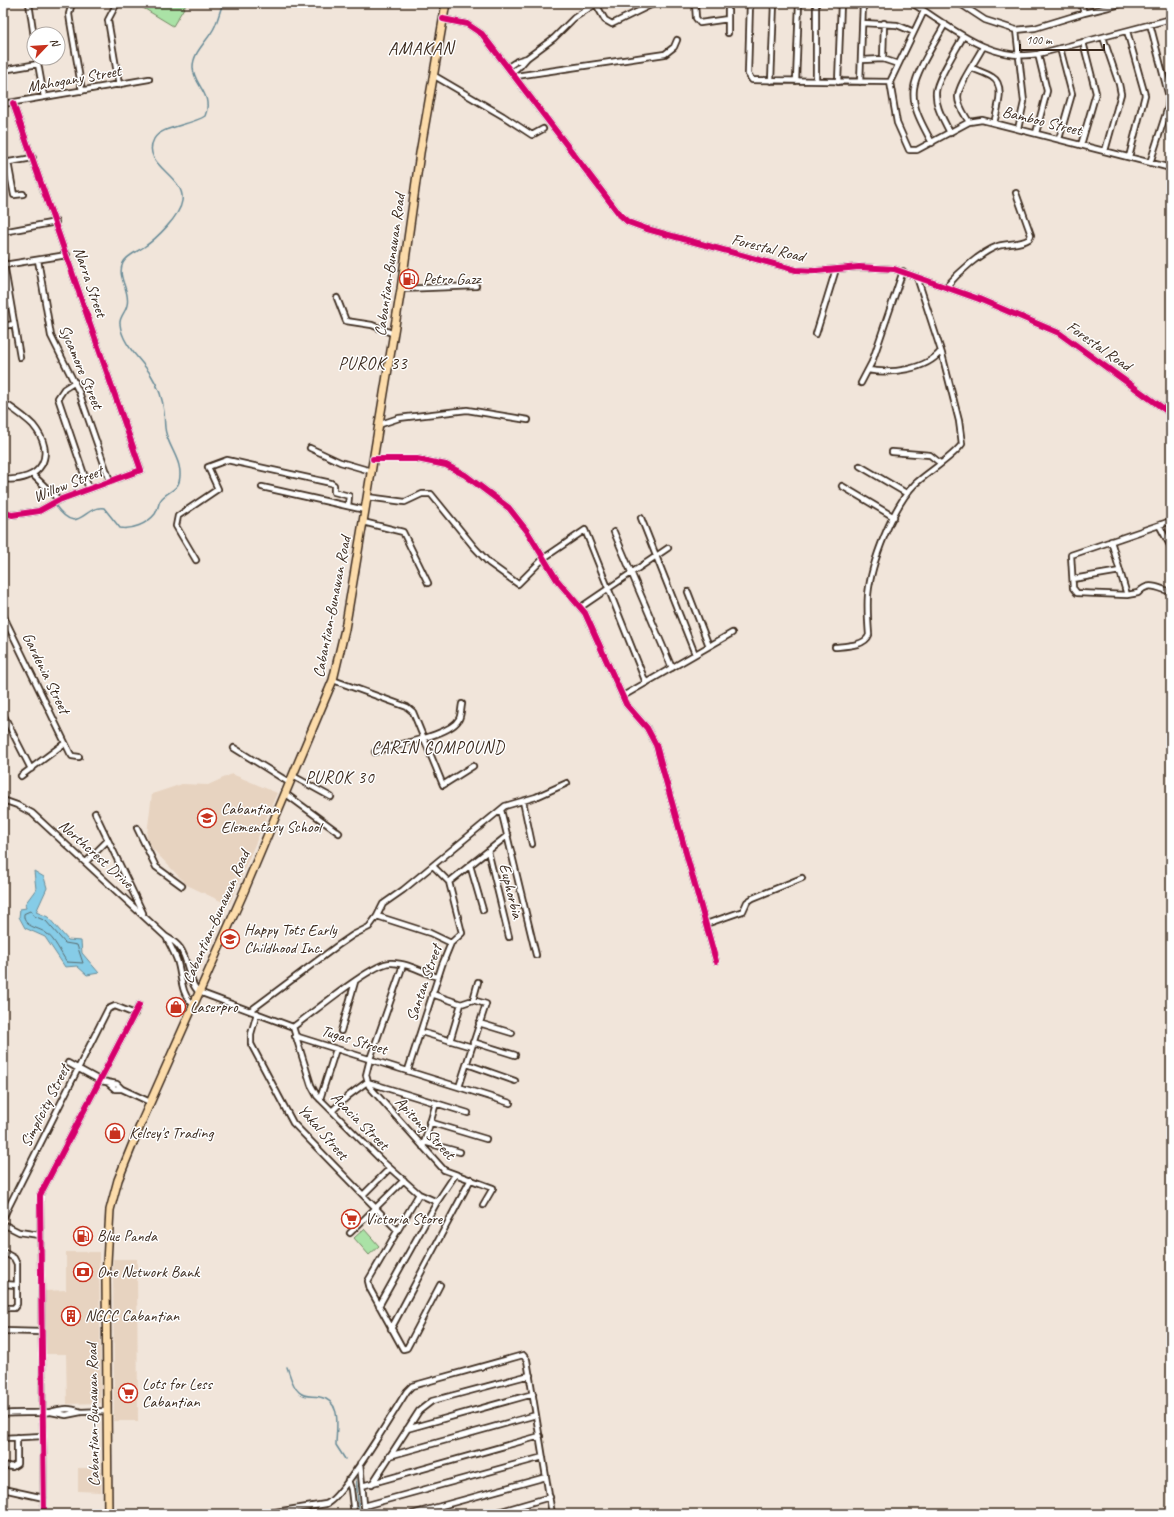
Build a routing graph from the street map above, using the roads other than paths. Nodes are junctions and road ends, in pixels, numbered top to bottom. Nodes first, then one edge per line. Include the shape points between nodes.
1 (29, 3) edge
2 (72, 3) edge
3 (118, 3) edge
4 (446, 3) edge
5 (597, 3) edge
6 (655, 3) edge
7 (695, 3) edge
8 (728, 3) edge
9 (750, 3) edge
10 (774, 3) edge
11 (799, 3) edge
12 (816, 3) edge
13 (841, 3) edge
14 (863, 3) edge
15 (912, 3) edge
16 (959, 3) edge
17 (1080, 3) edge
18 (1125, 3) edge
19 (924, 10) junction
20 (1084, 13) junction
21 (444, 19) junction
22 (728, 19) junction
23 (1171, 19) edge
24 (863, 23) junction
25 (884, 23) junction
26 (945, 24) junction
27 (1150, 24) junction
28 (32, 26) edge
29 (1016, 30) junction
30 (1127, 30) junction
31 (914, 32) junction
32 (728, 34) dead end
33 (963, 37) junction
34 (1104, 37) junction
35 (677, 40) dead end
36 (1083, 42) junction
37 (983, 47) junction
38 (1060, 48) junction
39 (1038, 54) junction
40 (1018, 56) junction
41 (527, 58) junction
42 (883, 59) junction
43 (3, 60) edge
44 (862, 60) junction
45 (898, 64) junction
46 (27, 66) edge
47 (38, 66) edge
48 (972, 68) junction
49 (4, 70) edge
50 (512, 72) junction
51 (433, 75) junction
52 (149, 80) dead end
53 (771, 81) junction
54 (796, 81) junction
55 (816, 81) junction
56 (838, 82) junction
57 (860, 82) junction
58 (890, 82) junction
59 (119, 85) junction
60 (82, 91) junction
61 (44, 98) junction
62 (13, 103) junction
63 (3, 104) edge
64 (969, 122) junction
65 (994, 123) junction
66 (1018, 129) junction
67 (544, 130) dead end
68 (950, 132) junction
69 (1036, 134) junction
70 (1059, 139) junction
71 (932, 143) junction
72 (1081, 145) junction
73 (1105, 151) junction
74 (1129, 157) junction
75 (33, 158) junction
76 (1150, 162) junction
77 (5, 163) edge
78 (1171, 168) edge
79 (1016, 193) dead end
80 (23, 194) dead end
81 (56, 222) junction
82 (3, 232) edge
83 (67, 255) junction
84 (3, 258) edge
85 (38, 260) junction
86 (4, 265) junction
87 (836, 269) junction
88 (903, 271) junction
89 (917, 277) junction
90 (476, 286) dead end
91 (946, 287) junction
92 (401, 289) junction
93 (337, 298) dead end
94 (14, 324) junction
95 (3, 326) edge
96 (394, 334) junction
97 (816, 334) dead end
98 (941, 351) junction
99 (20, 357) dead end
100 (868, 370) junction
101 (75, 382) junction
102 (861, 383) dead end
103 (3, 402) edge
104 (1171, 414) edge
105 (528, 420) dead end
106 (378, 425) junction
107 (310, 448) dead end
108 (892, 452) dead end
109 (373, 459) junction
110 (940, 463) junction
111 (860, 466) dead end
112 (141, 470) joint
113 (371, 471) junction
114 (33, 475) junction
115 (3, 479) edge
116 (110, 481) junction
117 (842, 486) dead end
118 (262, 487) dead end
119 (89, 489) junction
120 (906, 493) junction
121 (367, 497) junction
122 (59, 500) junction
123 (348, 506) junction
124 (365, 510) junction
125 (3, 512) edge
126 (894, 517) junction
127 (641, 518) dead end
128 (1171, 521) edge
129 (363, 522) junction
130 (1159, 525) junction
131 (614, 532) dead end
132 (1110, 541) junction
133 (1171, 546) edge
134 (668, 548) dead end
135 (657, 556) junction
136 (544, 558) junction
137 (196, 560) dead end
138 (1120, 572) junction
139 (631, 574) junction
140 (1073, 579) junction
141 (428, 583) dead end
142 (608, 590) junction
143 (688, 592) dead end
144 (1171, 592) edge
145 (1127, 595) junction
146 (581, 607) junction
147 (3, 615) edge
148 (732, 634) dead end
149 (709, 646) junction
150 (836, 647) dead end
151 (695, 654) junction
152 (672, 668) junction
153 (333, 680) junction
154 (646, 683) junction
155 (623, 696) junction
156 (462, 704) dead end
157 (3, 714) edge
158 (425, 739) junction
159 (65, 742) junction
160 (234, 748) dead end
161 (375, 752) dead end
162 (79, 757) dead end
163 (473, 766) dead end
164 (31, 769) junction
165 (21, 776) dead end
166 (294, 776) junction
167 (290, 783) junction
168 (567, 783) dead end
169 (286, 794) junction
170 (331, 797) dead end
171 (3, 800) edge
172 (523, 801) junction
173 (501, 810) junction
174 (95, 814) dead end
175 (137, 828) dead end
176 (339, 833) dead end
177 (508, 835) junction
178 (108, 840) junction
179 (532, 844) dead end
180 (488, 851) junction
181 (86, 862) junction
182 (470, 864) junction
183 (433, 866) junction
184 (802, 878) dead end
185 (449, 882) junction
186 (182, 886) dead end
187 (483, 910) dead end
188 (144, 916) junction
189 (377, 916) junction
190 (706, 924) junction
191 (165, 936) junction
192 (509, 937) dead end
193 (451, 943) junction
194 (536, 955) dead end
195 (716, 961) dead end
196 (403, 965) junction
197 (190, 972) junction
198 (180, 974) junction
199 (437, 977) junction
200 (355, 982) junction
201 (478, 982) dead end
202 (199, 992) junction
203 (432, 994) junction
204 (473, 1000) junction
205 (194, 1004) junction
206 (461, 1004) junction
207 (139, 1005) dead end
208 (250, 1011) junction
209 (256, 1013) junction
210 (135, 1014) junction
211 (479, 1023) junction
212 (293, 1026) junction
213 (341, 1031) dead end
214 (421, 1032) junction
215 (512, 1033) dead end
216 (295, 1036) junction
217 (450, 1040) junction
218 (473, 1044) junction
219 (336, 1049) junction
220 (514, 1055) dead end
221 (370, 1059) junction
222 (68, 1063) dead end
223 (467, 1064) junction
224 (78, 1068) junction
225 (408, 1070) junction
226 (101, 1081) junction
227 (515, 1081) dead end
228 (367, 1082) junction
229 (459, 1087) junction
230 (320, 1099) junction
231 (150, 1102) junction
232 (436, 1103) junction
233 (510, 1103) dead end
234 (332, 1111) junction
235 (468, 1113) dead end
236 (429, 1122) junction
237 (486, 1139) dead end
238 (423, 1145) junction
239 (460, 1152) dead end
240 (390, 1168) junction
241 (454, 1175) junction
242 (471, 1179) junction
243 (404, 1180) junction
244 (419, 1194) junction
245 (362, 1195) junction
246 (437, 1202) junction
247 (483, 1205) dead end
248 (376, 1208) junction
249 (3, 1218) edge
250 (3, 1224) edge
251 (397, 1230) junction
252 (350, 1233) dead end
253 (39, 1235) junction
254 (3, 1252) edge
255 (3, 1284) edge
256 (17, 1285) junction
257 (440, 1285) dead end
258 (379, 1306) junction
259 (3, 1308) edge
260 (391, 1328) junction
261 (3, 1331) edge
262 (41, 1332) junction
263 (530, 1375) junction
264 (533, 1394) junction
265 (107, 1411) junction
266 (42, 1412) junction
267 (3, 1414) edge
268 (536, 1415) junction
269 (407, 1429) junction
270 (42, 1436) junction
271 (540, 1436) junction
272 (17, 1437) junction
273 (3, 1438) edge
274 (389, 1456) junction
275 (543, 1457) junction
276 (360, 1464) junction
277 (3, 1465) edge
278 (546, 1477) junction
279 (348, 1480) junction
280 (372, 1484) junction
281 (362, 1486) junction
282 (3, 1489) edge
283 (44, 1498) junction
284 (550, 1498) junction
285 (364, 1506) junction
286 (44, 1514) edge
287 (108, 1514) edge
288 (263, 1514) edge
289 (354, 1514) edge
290 (365, 1514) edge
291 (412, 1514) edge
292 (491, 1514) edge
293 (552, 1514) edge

1 - 28 street
2 - 60 street via 69,14
3 - 59 street via 108,20
4 - 21 main road, Cabantian-Bunawan Road
5 - 6 street via 605,20 612,24
5 - 41 street
7 - 22 street via 696,18 700,23
8 - 22 street
9 - 53 street via 749,77 752,80
10 - 53 street
11 - 54 street
12 - 55 street
13 - 56 street
14 - 24 street
15 - 19 street
16 - 29 street via 985,20
17 - 20 street
18 - 20 street
19 - 26 street
19 - 31 street
20 - 29 street via 1035,28
21 - 50 street, Forestal Road via 475,28
21 - 51 main road, Cabantian-Bunawan Road
22 - 32 street
23 - 27 street
24 - 25 street
24 - 44 street
25 - 31 street
25 - 42 street
26 - 33 street
26 - 71 street via 914,88 914,101 919,118
27 - 30 street
27 - 76 street via 1169,97
29 - 40 street
30 - 34 street
30 - 74 street via 1145,95
31 - 45 street
33 - 37 street
33 - 68 street via 938,83 936,92 940,113
34 - 36 street
34 - 73 street via 1121,94
35 - 50 street via 674,47 665,54
36 - 38 street
36 - 72 street via 1096,93
37 - 40 street
37 - 48 street
38 - 39 street
38 - 70 street via 1072,94
39 - 40 street
39 - 69 street via 1047,91
40 - 66 street via 1024,102
41 - 50 street
41 - 50 street via 515,62
42 - 44 street
42 - 45 street
43 - 49 street
44 - 57 street
45 - 58 street
46 - 49 street
47 - 61 street
48 - 64 street via 960,88 958,97
48 - 65 street via 994,77 1000,88
50 - 87 street, Forestal Road via 620,215 628,222 796,270
51 - 67 street via 532,135
51 - 92 main road, Cabantian-Bunawan Road
52 - 59 street, Mahogany Street
53 - 54 street
54 - 55 street
55 - 56 street
56 - 57 street
57 - 58 street
58 - 71 street, Bamboo Street via 897,123 906,147 911,151
59 - 60 street, Mahogany Street
60 - 61 street, Mahogany Street
61 - 62 street, Mahogany Street
62 - 63 street, Mahogany Street
62 - 75 street, Narra Street
64 - 65 street, Bamboo Street via 978,120
64 - 68 street, Bamboo Street
65 - 66 street, Bamboo Street
66 - 69 street, Bamboo Street
68 - 71 street, Bamboo Street
69 - 70 street, Bamboo Street
70 - 72 street, Bamboo Street
72 - 73 street, Bamboo Street
73 - 74 street, Bamboo Street
74 - 76 street, Bamboo Street
75 - 77 street
75 - 81 street, Narra Street
76 - 78 street, Bamboo Street
77 - 80 street via 14,195
79 - 91 street via 1031,235 1029,239 991,250 964,269
81 - 82 street
81 - 83 street, Narra Street
83 - 85 street
83 - 112 street, Narra Street
84 - 86 street
85 - 86 street
85 - 101 street, Sycamore Street via 51,336
86 - 94 street
87 - 88 street, Forestal Road via 885,268
87 - 97 street
88 - 89 street, Forestal Road
88 - 100 street
89 - 91 street, Forestal Road
89 - 98 street
90 - 92 street
91 - 104 street, Forestal Road via 1059,333
92 - 96 main road, Cabantian-Bunawan Road
93 - 96 street via 346,321 372,325
94 - 95 street
94 - 99 street
96 - 106 main road, Cabantian-Bunawan Road
98 - 100 street via 937,357 923,364 900,370
98 - 110 street via 962,442 960,447
100 - 102 street
101 - 116 street, Sycamore Street
101 - 119 street via 64,389 58,398
103 - 114 street via 24,417 41,438 45,457
105 - 106 street via 467,410 399,418
106 - 109 main road, Cabantian-Bunawan Road
107 - 113 street via 342,463
108 - 110 street via 930,455
109 - 113 main road, Cabantian-Bunawan Road
109 - 136 street via 417,459 457,470 509,508 527,530
110 - 120 street
111 - 120 street
112 - 116 street, Willow Street
113 - 121 main road, Cabantian-Bunawan Road
114 - 115 street via 19,480
114 - 122 street
116 - 119 street, Willow Street
117 - 126 street
118 - 123 street
119 - 122 street, Willow Street
120 - 126 street
121 - 124 main road, Cabantian-Bunawan Road
121 - 136 street via 405,502 422,494 431,494 489,563 518,584
122 - 125 street, Willow Street via 39,511 19,514
123 - 124 street
123 - 137 street via 349,496 334,492 334,485 331,483 227,460 208,467 218,489 178,516 176,526
124 - 129 main road, Cabantian-Bunawan Road
126 - 150 street via 879,549 872,576 868,596 867,640
127 - 135 street
128 - 130 street
129 - 141 street via 403,532
129 - 153 main road, Cabantian-Bunawan Road via 345,629
130 - 132 street
130 - 133 street
131 - 139 street
132 - 138 street
132 - 140 street via 1071,555
134 - 135 street
135 - 139 street
135 - 151 street
136 - 142 street via 585,530
136 - 146 street via 558,580
138 - 140 street
138 - 145 street
139 - 142 street
139 - 152 street
140 - 145 street via 1073,588 1077,593
142 - 146 street
142 - 154 street
143 - 149 street
144 - 145 street via 1149,586 1142,588 1138,593
146 - 155 street
147 - 159 street, Gardenia Street
148 - 149 street
149 - 151 street
151 - 152 street
152 - 154 street
153 - 158 street via 407,707 413,712
153 - 166 main road, Cabantian-Bunawan Road
154 - 155 street
155 - 190 street via 630,710 647,728 656,745
156 - 158 street via 456,723
157 - 164 street
158 - 161 street via 390,746
158 - 163 street via 443,785
159 - 162 street, Gardenia Street via 72,756
159 - 164 street
160 - 167 street
164 - 165 street
166 - 167 main road, Cabantian-Bunawan Road
166 - 170 street
167 - 169 main road, Cabantian-Bunawan Road
168 - 172 street
169 - 176 street
169 - 202 main road, Cabantian-Bunawan Road
171 - 181 street, Northcrest Drive via 32,814
172 - 173 street via 509,804
172 - 179 street
173 - 177 street
173 - 183 street
174 - 178 street
175 - 186 street via 156,867
177 - 180 street
177 - 194 street
178 - 181 street
178 - 188 street
180 - 182 street
180 - 192 street, Euphorbia
181 - 188 street, Northcrest Drive
182 - 185 street
182 - 187 street
183 - 185 street
183 - 189 street via 383,904
184 - 190 street via 753,898 747,902 743,911
185 - 193 street, Santan Street via 462,933
188 - 191 street, Northcrest Drive
189 - 193 street via 430,933
189 - 208 street via 369,927 342,942
190 - 195 street
191 - 197 street, Northcrest Drive via 180,947
191 - 198 street, Northcrest Drive
193 - 199 street, Santan Street
196 - 199 street
196 - 200 street via 384,964
196 - 221 street
197 - 198 street
197 - 202 street, Northcrest Drive via 194,987
198 - 205 street, Northcrest Drive via 186,995
199 - 203 street, Santan Street
200 - 212 street
200 - 213 street
201 - 204 street
202 - 205 main road, Cabantian-Bunawan Road
202 - 208 street
203 - 206 street
203 - 214 street, Santan Street
204 - 206 street
204 - 211 street via 486,1004
205 - 231 main road, Cabantian-Bunawan Road
206 - 217 street
207 - 210 street
208 - 209 street
209 - 212 street
209 - 245 street, Yakal Street via 251,1044 293,1123
210 - 224 street, Simplicity Street via 111,1007
210 - 226 street
211 - 215 street
211 - 218 street
212 - 216 street, Tugas Street
214 - 217 street
214 - 225 street, Santan Street
216 - 219 street, Tugas Street
216 - 230 street, Acacia Street via 311,1085
217 - 218 street
218 - 220 street
218 - 223 street
219 - 221 street, Tugas Street
219 - 230 street
221 - 225 street, Tugas Street
221 - 228 street
222 - 224 street
223 - 227 street
223 - 229 street
224 - 226 street
224 - 249 street, Simplicity Street
225 - 229 street, Tugas Street
226 - 231 street
226 - 253 street via 40,1196
228 - 232 street
228 - 234 street
228 - 238 street, Apitong Street via 373,1093
229 - 233 street, Tugas Street
230 - 234 street, Acacia Street
231 - 265 main road, Cabantian-Bunawan Road via 125,1160 110,1210 106,1279
232 - 235 street
232 - 236 street
234 - 240 street, Acacia Street
236 - 237 street
236 - 238 street
238 - 239 street
238 - 241 street, Apitong Street via 440,1167
240 - 243 street, Acacia Street
240 - 245 street
241 - 242 street, Apitong Street
241 - 246 street
242 - 247 street, Apitong Street via 493,1188
242 - 260 street
243 - 244 street, Acacia Street
243 - 248 street
244 - 246 street, Acacia Street
244 - 251 street
245 - 248 street, Yakal Street
246 - 258 street
248 - 251 street, Yakal Street
248 - 252 street
250 - 253 street via 19,1232
251 - 258 street via 368,1282
253 - 262 street
254 - 256 street via 16,1261
255 - 256 street
256 - 259 street via 17,1306
257 - 260 street via 406,1349 402,1348
258 - 260 street
261 - 262 street
262 - 266 street
263 - 264 street
263 - 269 street via 428,1403
263 - 276 street via 527,1358 521,1355 412,1386
264 - 268 street
264 - 269 street
265 - 266 street via 80,1412 58,1409
265 - 287 main road, Cabantian-Bunawan Road
266 - 267 street
266 - 270 street
268 - 271 street
268 - 274 street
269 - 274 street
270 - 272 street
270 - 283 street
271 - 275 street
271 - 280 street
272 - 273 street
272 - 277 street via 17,1464 12,1467
274 - 280 street
275 - 278 street
275 - 285 street
276 - 279 street
276 - 281 street
278 - 284 street
278 - 291 street
279 - 288 street via 336,1497 328,1503
279 - 289 street
280 - 281 street
281 - 285 street
282 - 283 street
283 - 286 street
284 - 292 street
284 - 293 street
285 - 290 street

